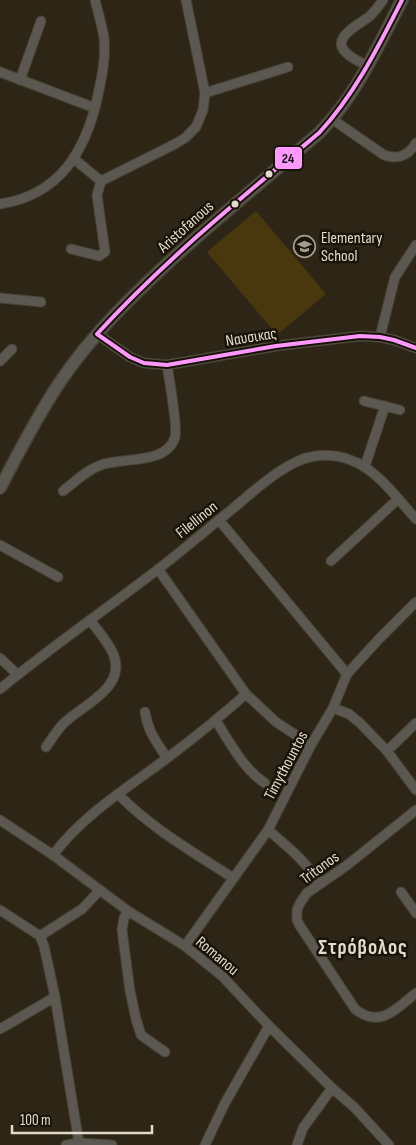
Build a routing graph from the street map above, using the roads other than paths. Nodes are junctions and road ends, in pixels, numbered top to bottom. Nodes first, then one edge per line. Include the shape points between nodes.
1 (95, 0) edge
2 (186, 0) edge
3 (383, 0) edge
4 (402, 0) edge
5 (41, 21) dead end
6 (368, 66) junction
7 (288, 67) dead end
8 (0, 72) edge
9 (20, 80) junction
10 (205, 92) junction
11 (95, 108) junction
12 (332, 119) junction
13 (416, 143) edge
14 (74, 159) junction
15 (100, 181) junction
16 (0, 204) edge
17 (416, 245) edge
18 (71, 249) dead end
19 (0, 298) edge
20 (41, 302) dead end
21 (98, 334) junction
22 (380, 337) junction
23 (416, 348) edge
24 (12, 349) dead end
25 (0, 360) edge
26 (167, 365) junction
27 (364, 401) dead end
28 (385, 406) junction
29 (400, 410) dead end
30 (365, 466) junction
31 (0, 488) edge
32 (63, 491) dead end
33 (398, 499) junction
34 (416, 519) edge
35 (219, 520) junction
36 (0, 544) edge
37 (331, 561) dead end
38 (158, 569) junction
39 (58, 577) dead end
40 (416, 602) edge
41 (90, 620) junction
42 (0, 658) edge
43 (17, 674) junction
44 (347, 674) junction
45 (0, 689) edge
46 (246, 694) junction
47 (333, 708) junction
48 (145, 712) dead end
49 (216, 721) junction
50 (416, 723) edge
51 (312, 745) junction
52 (46, 747) dead end
53 (387, 751) junction
54 (167, 758) junction
55 (265, 783) dead end
56 (416, 790) edge
57 (118, 794) junction
58 (416, 810) edge
59 (0, 820) edge
60 (268, 830) junction
61 (53, 855) junction
62 (233, 878) junction
63 (319, 883) junction
64 (100, 890) junction
65 (401, 892) dead end
66 (0, 910) edge
67 (128, 911) junction
68 (416, 913) edge
69 (40, 936) junction
70 (185, 946) junction
71 (416, 993) edge
72 (55, 996) junction
73 (269, 1026) junction
74 (0, 1029) edge
75 (165, 1052) dead end
76 (332, 1088) junction
77 (79, 1143) junction
78 (66, 1145) edge
79 (112, 1145) edge
80 (205, 1145) edge
81 (297, 1145) edge
82 (389, 1145) edge

1 - 11 street via 104,38 102,76
2 - 10 street
3 - 6 street via 370,16 346,32 342,42 346,53
4 - 6 street, Aristofanous
5 - 9 street
6 - 12 street, Aristofanous
7 - 10 street
8 - 9 street
9 - 11 street
10 - 15 street via 203,110 196,127 185,138
11 - 14 street
12 - 13 street via 390,158 404,156
12 - 21 street, Aristofanous via 197,236
14 - 15 street
14 - 16 street via 37,193 17,202
15 - 18 street via 97,195 105,252 99,256
17 - 22 street via 395,278
19 - 20 street
21 - 26 street, Ναυσικας via 130,357 144,363
21 - 31 street, Aristofanous via 60,381
22 - 23 street, Ναυσικας
22 - 26 street, Ναυσικας via 360,336 276,346
24 - 25 street
26 - 32 street via 176,435 169,449 158,455 104,464
27 - 28 street
28 - 29 street
28 - 30 street
30 - 33 street, Filellinon
30 - 35 street, Filellinon via 337,456 300,460 272,477
33 - 34 street, Filellinon
33 - 37 street
35 - 38 street, Filellinon
35 - 44 street
36 - 39 street
38 - 41 street, Filellinon
38 - 46 street
40 - 44 street, Timythountos
41 - 43 street, Filellinon
41 - 52 street via 114,655 115,674 102,693 62,724
42 - 43 street
43 - 45 street, Filellinon
44 - 47 street, Timythountos
46 - 49 street
46 - 51 street via 276,722
47 - 51 street, Timythountos
47 - 53 street via 348,714
48 - 54 street via 150,732
49 - 54 street
49 - 55 street via 245,764
50 - 53 street
51 - 60 street, Timythountos
53 - 56 street
54 - 57 street
57 - 61 street via 69,835
57 - 62 street via 172,839
58 - 63 street, Tritonos via 346,866
59 - 61 street, Romanou
60 - 62 street, Timythountos
60 - 63 street via 302,858
61 - 64 street, Romanou
62 - 70 street, Timythountos
63 - 71 street, Tritonos via 300,902 297,920 355,1009 367,1017 383,1017
64 - 67 street, Romanou
64 - 69 street via 82,909
65 - 68 street
66 - 69 street
67 - 70 street, Romanou
67 - 75 street via 122,930 136,1019 141,1035
69 - 72 street
70 - 73 street, Romanou via 222,976
72 - 74 street
72 - 77 street
73 - 76 street, Romanou
73 - 80 street
76 - 81 street via 303,1128
76 - 82 street, Romanou
77 - 78 street
77 - 79 street

